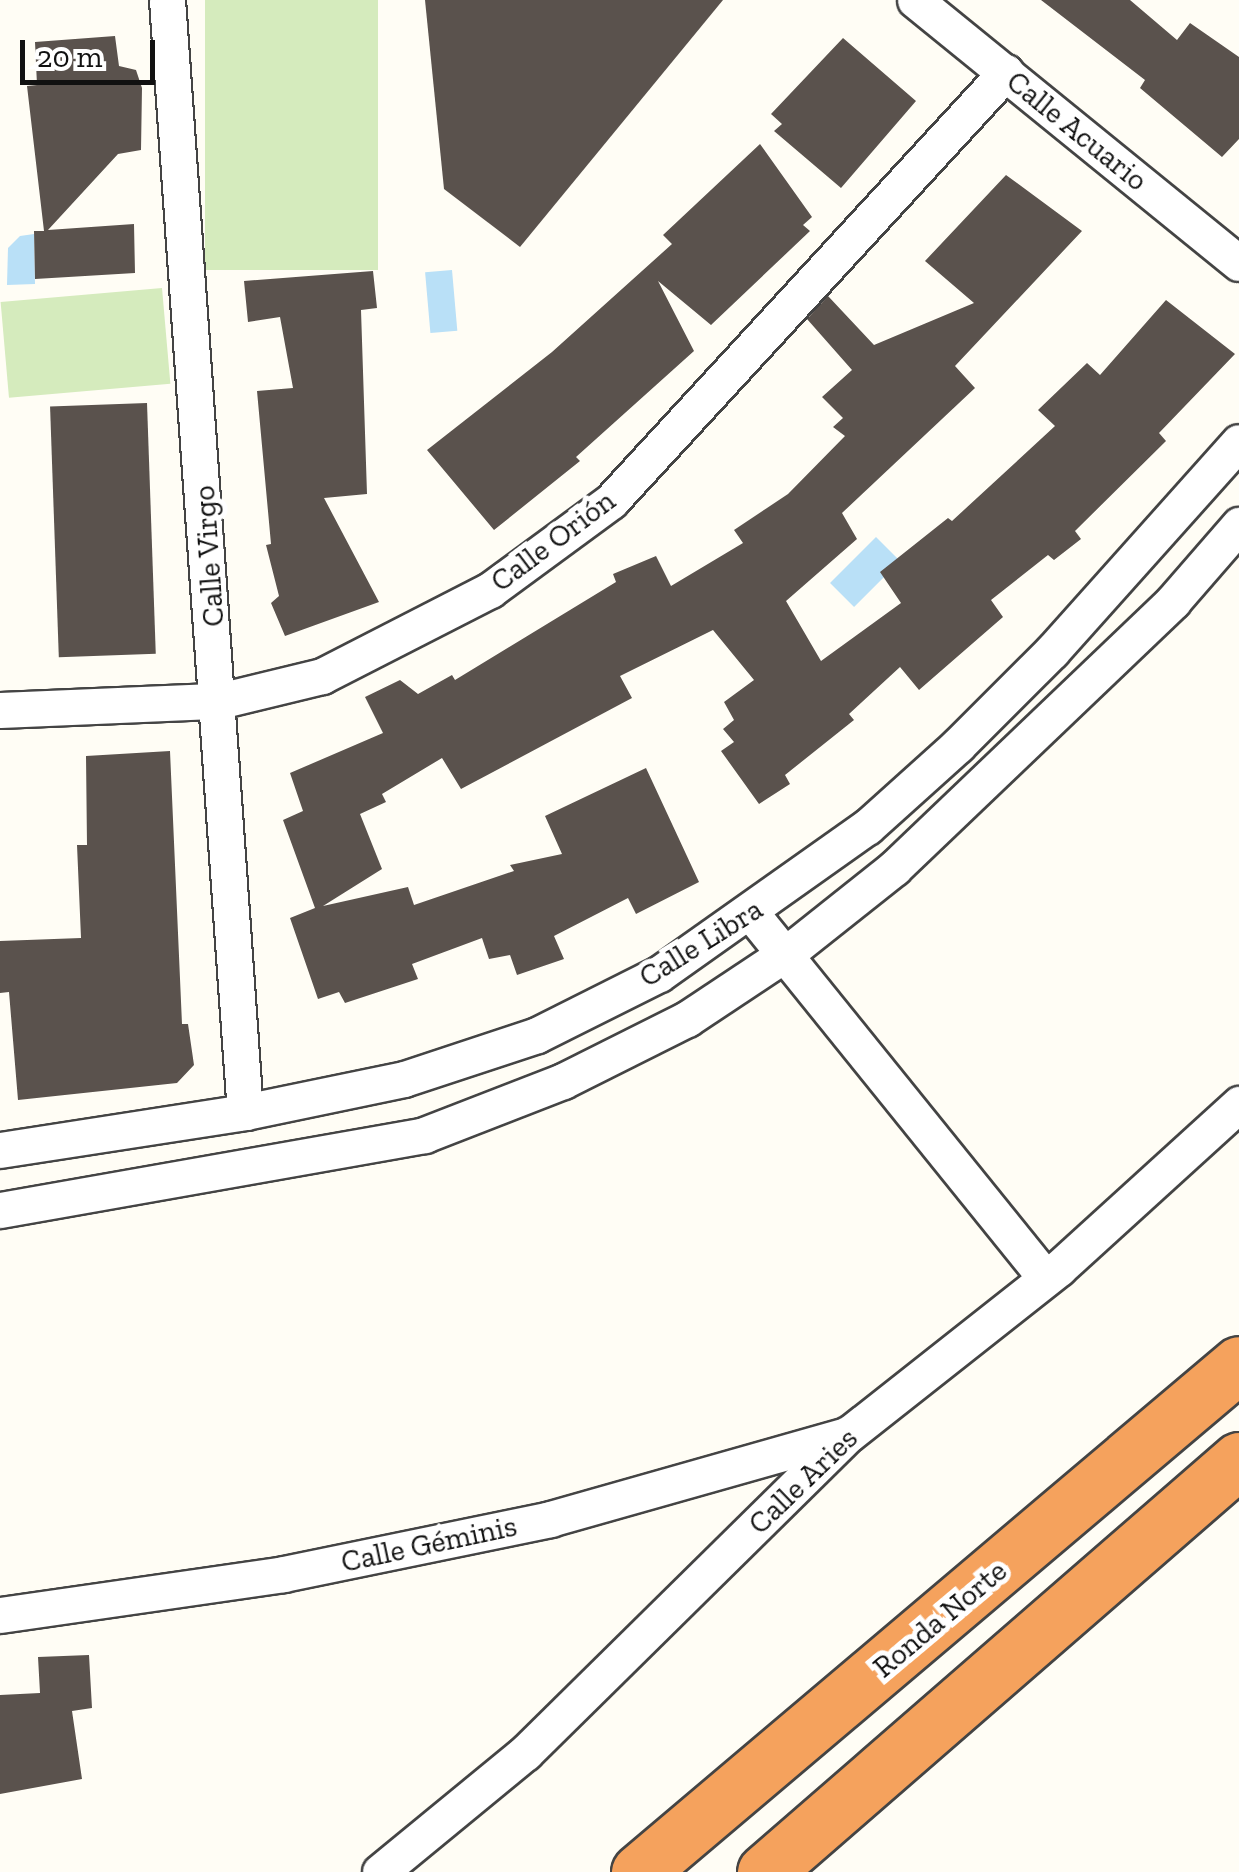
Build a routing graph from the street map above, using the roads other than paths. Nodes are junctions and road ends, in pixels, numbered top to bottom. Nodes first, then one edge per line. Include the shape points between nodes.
1 (168, 0) edge
2 (915, 0) edge
3 (1006, 72) junction
4 (1239, 263) edge
5 (1239, 442) edge
6 (1239, 525) edge
7 (219, 700) junction
8 (0, 710) edge
9 (751, 913) junction
10 (784, 955) junction
11 (1239, 1104) edge
12 (245, 1112) junction
13 (0, 1150) edge
14 (0, 1210) edge
15 (1046, 1278) junction
16 (1239, 1364) edge
17 (850, 1434) junction
18 (1239, 1460) edge
19 (0, 1614) edge
20 (380, 1872) edge
21 (639, 1872) edge
22 (765, 1872) edge

1 - 7 street, Calle Virgo
2 - 3 street, Calle Acuario
3 - 4 street, Calle Acuario
3 - 7 street, Calle Orión via 611,502 490,590 382,649 322,676
5 - 9 street, Calle Libra via 1052,651 958,745 867,827
6 - 10 street, Calle Libra via 992,780
7 - 8 street, Calle Orión
7 - 12 street, Calle Virgo
9 - 10 street
9 - 12 street, Calle Libra via 659,974 537,1035 404,1078
10 - 14 street, Calle Libra via 688,1019 599,1064 424,1135
10 - 15 street
11 - 15 street, Calle Aries
12 - 13 street, Calle Libra
15 - 17 street, Calle Aries
16 - 21 highway, Ronda Norte
17 - 19 street, Calle Géminis via 550,1520 283,1574
17 - 20 street, Calle Aries via 525,1753
18 - 22 highway

